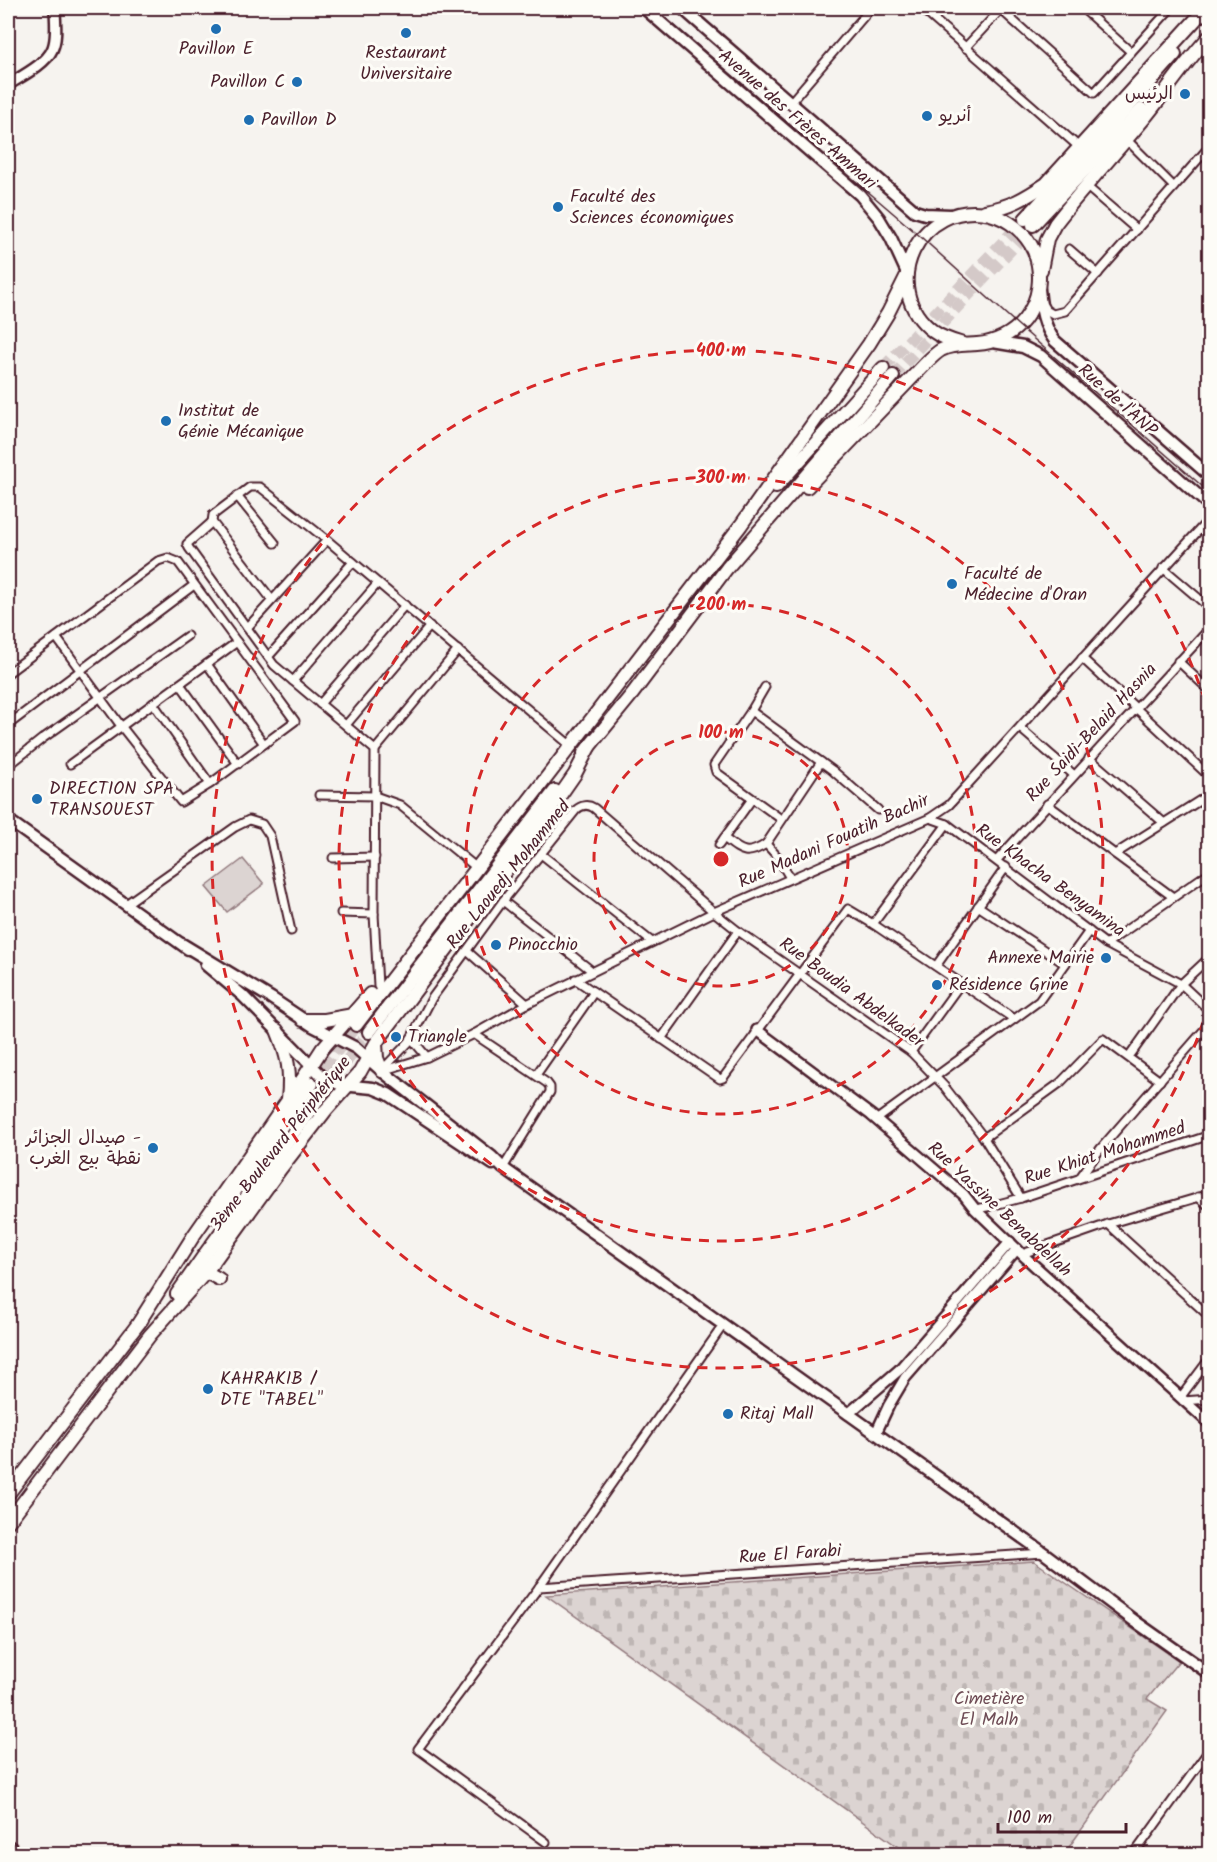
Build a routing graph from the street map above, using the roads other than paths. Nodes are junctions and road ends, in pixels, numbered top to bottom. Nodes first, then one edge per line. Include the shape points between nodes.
1 (55, 8) edge
2 (644, 8) edge
3 (682, 8) edge
4 (871, 8) edge
5 (921, 8) edge
6 (1001, 8) edge
7 (1082, 8) edge
8 (1158, 8) edge
9 (1171, 8) edge
10 (1209, 10) edge
11 (1165, 14) junction
12 (1209, 36) edge
13 (965, 48) junction
14 (1131, 52) junction
15 (1184, 65) junction
16 (8, 85) edge
17 (790, 103) junction
18 (1126, 140) junction
19 (1209, 146) edge
20 (1079, 147) junction
21 (1086, 186) junction
22 (1174, 187) junction
23 (981, 212) junction
24 (951, 215) junction
25 (1137, 230) junction
26 (1069, 249) dead end
27 (1098, 274) junction
28 (907, 275) junction
29 (1039, 282) junction
30 (1040, 300) junction
31 (992, 342) junction
32 (963, 344) junction
33 (1209, 476) edge
34 (237, 496) junction
35 (1209, 506) edge
36 (1209, 518) edge
37 (212, 522) junction
38 (741, 525) junction
39 (327, 540) junction
40 (275, 543) dead end
41 (353, 562) junction
42 (727, 568) junction
43 (1163, 568) junction
44 (378, 583) junction
45 (194, 585) junction
46 (272, 600) junction
47 (405, 605) junction
48 (1209, 608) edge
49 (430, 626) junction
50 (247, 627) junction
51 (1209, 628) edge
52 (187, 636) dead end
53 (56, 637) junction
54 (237, 642) junction
55 (458, 650) junction
56 (268, 657) junction
57 (1082, 658) junction
58 (1178, 661) junction
59 (207, 664) junction
60 (81, 670) junction
61 (8, 673) edge
62 (293, 681) junction
63 (180, 684) junction
64 (765, 687) dead end
65 (1209, 691) edge
66 (101, 698) junction
67 (153, 703) junction
68 (320, 704) junction
69 (1135, 709) junction
70 (751, 711) junction
71 (8, 725) edge
72 (346, 725) junction
73 (122, 726) junction
74 (1020, 728) junction
75 (264, 744) junction
76 (570, 745) junction
77 (589, 747) junction
78 (375, 750) junction
79 (1089, 758) junction
80 (821, 762) junction
81 (70, 764) dead end
82 (238, 764) junction
83 (8, 766) edge
84 (1074, 775) junction
85 (1209, 777) edge
86 (210, 784) junction
87 (541, 784) junction
88 (1209, 794) edge
89 (320, 795) dead end
90 (375, 796) junction
91 (752, 799) junction
92 (1047, 804) junction
93 (878, 810) dead end
94 (930, 818) junction
95 (781, 819) junction
96 (8, 820) edge
97 (1164, 823) junction
98 (947, 824) junction
99 (766, 844) junction
100 (541, 854) junction
101 (1115, 854) junction
102 (375, 857) junction
103 (333, 858) dead end
104 (997, 860) junction
105 (472, 864) junction
106 (1006, 867) junction
107 (1209, 872) edge
108 (790, 878) junction
109 (1173, 897) junction
110 (503, 901) junction
111 (126, 904) junction
112 (978, 906) junction
113 (714, 912) junction
114 (341, 913) dead end
115 (374, 914) junction
116 (873, 924) junction
117 (1089, 930) junction
118 (291, 931) dead end
119 (738, 931) junction
120 (652, 942) junction
121 (182, 944) junction
122 (1106, 944) junction
123 (467, 951) junction
124 (1209, 957) edge
125 (1065, 964) junction
126 (936, 966) junction
127 (592, 971) junction
128 (800, 974) junction
129 (575, 979) junction
130 (961, 983) junction
131 (1181, 984) junction
132 (378, 986) junction
133 (594, 992) junction
134 (527, 1004) junction
135 (1209, 1011) edge
136 (1014, 1019) junction
137 (303, 1020) junction
138 (355, 1020) junction
139 (1209, 1023) edge
140 (277, 1030) junction
141 (757, 1030) junction
142 (369, 1032) tunnel mouth
143 (474, 1034) junction
144 (334, 1036) junction
145 (411, 1038) junction
146 (661, 1039) junction
147 (376, 1043) junction
148 (911, 1052) junction
149 (426, 1057) junction
150 (1129, 1057) junction
151 (368, 1058) junction
152 (311, 1066) junction
153 (382, 1071) junction
154 (536, 1075) junction
155 (935, 1077) junction
156 (1160, 1081) junction
157 (312, 1084) tunnel mouth
158 (348, 1086) junction
159 (324, 1092) tunnel mouth
160 (288, 1101) junction
161 (876, 1120) junction
162 (1209, 1135) edge
163 (984, 1138) junction
164 (503, 1168) junction
165 (1081, 1176) junction
166 (1209, 1194) edge
167 (1021, 1197) junction
168 (1198, 1197) junction
169 (1209, 1207) edge
170 (975, 1209) junction
171 (1108, 1224) junction
172 (1016, 1248) junction
173 (206, 1272) junction
174 (219, 1279) dead end
175 (1209, 1317) edge
176 (138, 1324) junction
177 (724, 1324) junction
178 (150, 1335) junction
179 (1209, 1358) edge
180 (1209, 1399) edge
181 (1182, 1400) junction
182 (848, 1414) junction
183 (1209, 1425) edge
184 (876, 1433) junction
185 (8, 1494) edge
186 (8, 1522) edge
187 (1044, 1552) junction
188 (539, 1587) junction
189 (1209, 1674) edge
190 (1209, 1749) edge
191 (546, 1842) dead end
192 (1134, 1854) edge

1 - 16 street via 52,50 45,60
2 - 28 main road, Avenue des Frères Ammari via 860,195 891,238
3 - 17 main road, Avenue des Frères Ammari
4 - 17 street
5 - 13 street
6 - 13 street
6 - 14 street via 1094,93
7 - 14 street
8 - 11 street
9 - 11 street
10 - 15 highway via 1200,26 1029,222
10 - 20 highway via 1197,17
11 - 14 street
12 - 15 highway
13 - 20 street
15 - 18 highway
17 - 24 main road, Avenue des Frères Ammari via 915,211
18 - 21 highway
18 - 22 street
19 - 22 street
20 - 23 highway via 1046,184 1003,208
21 - 25 street
21 - 29 highway via 1047,239
22 - 25 street
23 - 24 highway
23 - 29 highway via 1014,225 1025,236 1035,255
24 - 28 highway via 921,237
25 - 27 street
26 - 27 street
27 - 30 street via 1065,311 1053,314
28 - 32 highway via 908,293 922,321 948,340
28 - 38 highway via 868,344
29 - 30 main road, Rue de l'ANP
29 - 31 highway via 1024,321
30 - 33 main road, Rue de l'ANP via 1041,314 1055,341
31 - 32 highway
31 - 35 main road, Rue de l'ANP via 1023,346 1041,356
32 - 42 highway via 941,350 927,362
34 - 37 street via 213,515
34 - 39 street via 250,487 260,487
34 - 40 street
36 - 43 street, Rue Madani Fouatih Bachir
37 - 46 street
37 - 50 street via 188,544
38 - 42 highway, 3ème Boulevard Périphérique via 888,372
38 - 76 highway
39 - 41 street
39 - 46 street
41 - 44 street
41 - 56 street
42 - 77 highway, 3ème Boulevard Périphérique
43 - 48 street
43 - 57 street, Rue Madani Fouatih Bachir
44 - 47 street
44 - 62 street
45 - 53 street via 178,562 168,558 158,561
45 - 54 street
45 - 60 street
46 - 50 street
47 - 49 street
47 - 68 street
49 - 55 street
49 - 72 street
50 - 56 street
51 - 58 street, Rue Saidi-Belaid Hasnia
52 - 66 street
53 - 60 street
53 - 61 street
54 - 59 street
54 - 75 street via 295,722
55 - 76 street
55 - 78 street
56 - 62 street
57 - 69 street
57 - 74 street, Rue Madani Fouatih Bachir
58 - 65 street
58 - 69 street, Rue Saidi-Belaid Hasnia
59 - 63 street
59 - 75 street
60 - 66 street
60 - 71 street
62 - 68 street
63 - 67 street
63 - 82 street
64 - 70 street
66 - 73 street
66 - 83 street
67 - 73 street
67 - 86 street
68 - 72 street
69 - 79 street, Rue Saidi-Belaid Hasnia
69 - 85 street
70 - 80 street
70 - 91 street via 714,765 716,772
72 - 78 street
73 - 81 street
73 - 86 street via 178,801 183,802
74 - 84 street
74 - 94 street, Rue Madani Fouatih Bachir via 949,805
75 - 82 street
76 - 87 highway
77 - 142 highway, 3ème Boulevard Périphérique
77 - 147 highway, 3ème Boulevard Périphérique via 540,826
78 - 90 street
79 - 84 street, Rue Saidi-Belaid Hasnia
79 - 97 street
80 - 93 street
80 - 95 street
82 - 86 street
84 - 92 street, Rue Saidi-Belaid Hasnia
87 - 105 highway
87 - 138 highway
88 - 97 street
89 - 90 street
90 - 102 street
90 - 105 street via 400,805
91 - 95 street
91 - 99 street via 721,842 750,852
92 - 101 street
92 - 104 street, Rue Saidi-Belaid Hasnia
94 - 98 street, Rue Khacha Benyamina
94 - 108 street, Rue Madani Fouatih Bachir
95 - 99 street
96 - 111 main road
97 - 101 street
98 - 104 street, Rue Khacha Benyamina
98 - 116 street
99 - 108 street
100 - 110 street, Rue Laouedj Mohammed
100 - 113 street, Rue Laouedj Mohammed via 578,808 591,806
100 - 120 street
101 - 109 street
102 - 103 street
102 - 115 street
104 - 106 street, Rue Khacha Benyamina
105 - 132 highway
106 - 112 street
106 - 117 street, Rue Khacha Benyamina
107 - 109 street
108 - 113 street, Rue Madani Fouatih Bachir
109 - 122 street
110 - 123 street, Rue Laouedj Mohammed
110 - 127 street
111 - 118 street via 249,820 262,824 270,836
111 - 121 main road
112 - 125 street
112 - 126 street
113 - 119 street, Rue Boudia Abdelkader
113 - 120 street, Rue Madani Fouatih Bachir
114 - 115 street
115 - 132 street
116 - 126 street
116 - 128 street via 848,909
117 - 122 street, Rue Khacha Benyamina
117 - 125 street
119 - 128 street, Rue Boudia Abdelkader
119 - 146 street
120 - 127 street, Rue Madani Fouatih Bachir
121 - 137 main road
121 - 140 main road
122 - 131 street, Rue Khacha Benyamina
123 - 134 street
123 - 145 street, Rue Laouedj Mohammed via 429,1003
124 - 131 street
125 - 136 street via 1039,1001
126 - 130 street
127 - 129 street, Rue Madani Fouatih Bachir
128 - 141 street
128 - 148 street, Rue Boudia Abdelkader
129 - 133 street
129 - 134 street, Rue Madani Fouatih Bachir
130 - 136 street
130 - 148 street
131 - 135 street, Rue Khacha Benyamina
131 - 150 street
132 - 138 highway
133 - 146 street
133 - 154 street
134 - 143 street, Rue Madani Fouatih Bachir
136 - 155 street
137 - 138 highway
137 - 144 main road
138 - 144 highway
139 - 156 street
140 - 152 main road
140 - 160 highway via 290,1068
141 - 146 street via 720,1079
141 - 161 street, Rue Yassine Benabdellah
143 - 149 street, Rue Madani Fouatih Bachir
143 - 154 street
144 - 151 main road
144 - 152 highway
145 - 149 street
145 - 153 street, Rue Laouedj Mohammed
147 - 151 highway, 3ème Boulevard Périphérique
147 - 153 highway via 376,1058
148 - 155 street, Rue Boudia Abdelkader
149 - 153 street, Rue Madani Fouatih Bachir
150 - 156 street
150 - 163 street via 1105,1039 1100,1040 1060,1083
151 - 153 main road
151 - 158 highway, 3ème Boulevard Périphérique
152 - 158 main road via 328,1080
152 - 160 highway
153 - 164 main road
154 - 164 street via 548,1083 550,1092
155 - 161 street
155 - 163 street, Rue Boudia Abdelkader
156 - 165 street
157 - 176 highway
158 - 164 main road via 388,1094 488,1162
158 - 173 highway, 3ème Boulevard Périphérique via 281,1168
159 - 178 highway
160 - 176 highway via 194,1235
161 - 170 street, Rue Yassine Benabdellah via 964,1195
162 - 165 street, Rue Khiat Mohammed
163 - 167 street, Rue Boudia Abdelkader
164 - 177 main road
165 - 167 street, Rue Khiat Mohammed
166 - 168 street
167 - 170 street, Rue Khiat Mohammed
168 - 169 street
168 - 171 street
170 - 172 street, Rue Yassine Benabdellah
171 - 172 street
171 - 175 street
172 - 181 street, Rue Yassine Benabdellah
172 - 182 street via 899,1370
172 - 184 street via 905,1378
173 - 174 highway
173 - 178 highway, 3ème Boulevard Périphérique
176 - 185 highway
177 - 182 main road
177 - 188 street
178 - 186 highway, 3ème Boulevard Périphérique
179 - 181 street
180 - 181 street
181 - 183 street, Rue Yassine Benabdellah
182 - 184 main road
184 - 187 main road
187 - 188 street, Rue El Farabi
187 - 189 main road
188 - 191 street via 418,1749
190 - 192 street

